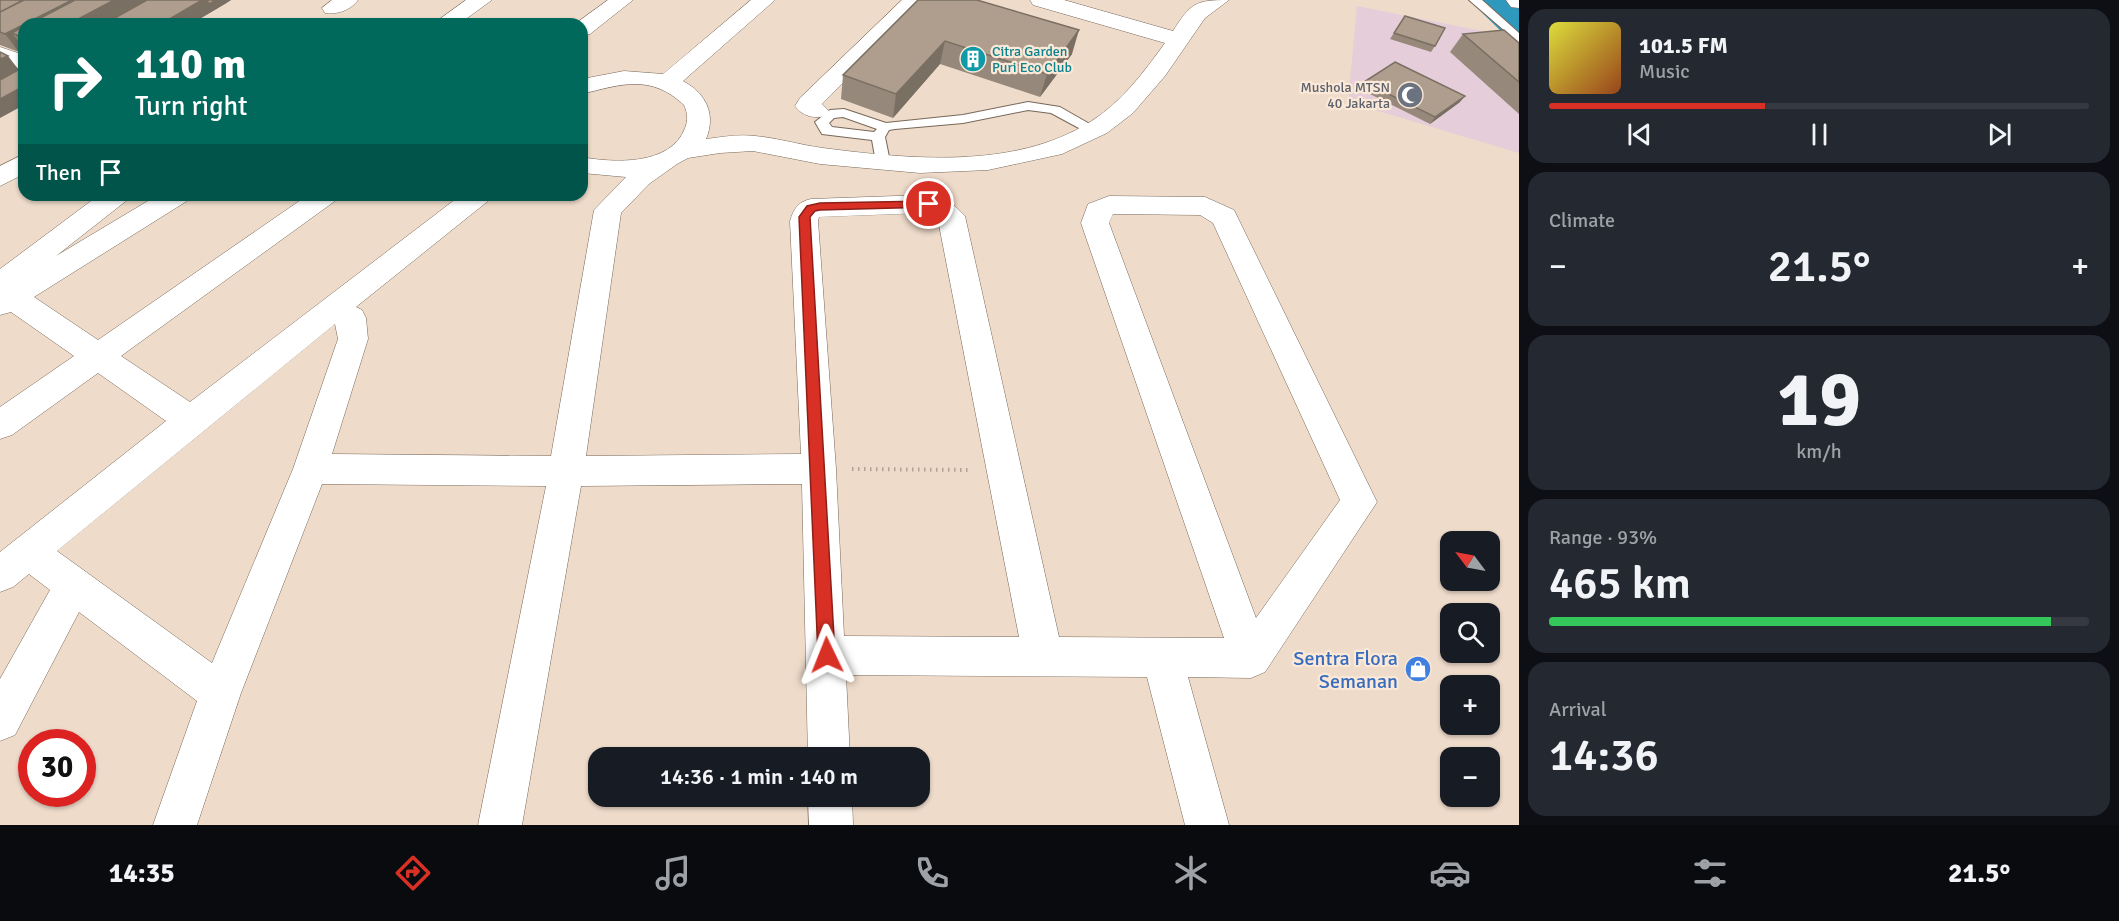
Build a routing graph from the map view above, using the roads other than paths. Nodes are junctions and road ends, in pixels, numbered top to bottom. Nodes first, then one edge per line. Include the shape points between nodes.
1 (482, 0) edge
2 (622, 0) edge
3 (764, 0) edge
4 (914, 0) edge
5 (1041, 0) edge
6 (1475, 0) edge
7 (1206, 2) edge
8 (1066, 4) edge
9 (454, 18) edge
10 (588, 25) edge
11 (1519, 39) edge
12 (1179, 40) junction
13 (0, 54) edge
14 (18, 73) edge
15 (667, 83) junction
16 (588, 86) edge
17 (696, 104) junction
18 (817, 111) dead end
19 (1095, 130) junction
20 (746, 143) junction
21 (675, 154) junction
22 (883, 162) junction
23 (18, 166) edge
24 (588, 166) edge
25 (588, 174) edge
26 (0, 178) edge
27 (110, 201) edge
28 (167, 201) edge
29 (318, 201) edge
30 (471, 201) edge
31 (608, 210) junction
32 (3, 294) edge
33 (331, 309) junction
34 (98, 356) junction
35 (190, 420) junction
36 (0, 425) edge
37 (310, 469) junction
38 (819, 469) junction
39 (566, 471) junction
40 (14, 564) edge
41 (72, 587) junction
42 (827, 655) junction
43 (1043, 657) junction
44 (1251, 658) junction
45 (1163, 659) junction
46 (219, 693) junction
47 (0, 720) edge
48 (829, 747) edge
49 (830, 807) edge
50 (175, 825) edge
51 (500, 825) edge
52 (831, 825) edge
53 (1207, 825) edge

1 - 9 street
2 - 10 street
3 - 15 street
4 - 18 street via 809,103 807,106
5 - 8 street
6 - 11 lane
7 - 12 street
8 - 12 street
12 - 19 street via 1134,99
13 - 14 street
15 - 16 street via 626,77
15 - 17 street
17 - 20 street
17 - 21 street via 696,133
19 - 22 street via 1056,147 1010,158 946,164
19 - 22 lane via 1051,108 1018,107 882,132
20 - 21 street
20 - 22 street
21 - 24 street via 638,168
21 - 31 street via 640,178
23 - 26 street
25 - 31 street
27 - 32 street
28 - 32 street
29 - 34 street
30 - 33 street
31 - 39 street
32 - 34 street
33 - 35 street
33 - 37 street via 351,318 353,339
34 - 35 street
34 - 36 street
35 - 40 street
37 - 39 street
37 - 46 street
38 - 39 street
38 - 42 street
38 - 43 street via 806,213 820,206 925,204 943,208 951,216
39 - 51 street
40 - 41 street
41 - 46 street
41 - 47 street
42 - 43 street
42 - 48 street
43 - 45 street
44 - 44 street via 1095,223 1095,213 1101,208 1205,206 1224,217 1359,502
44 - 45 street
45 - 53 street
46 - 50 street
49 - 52 street

